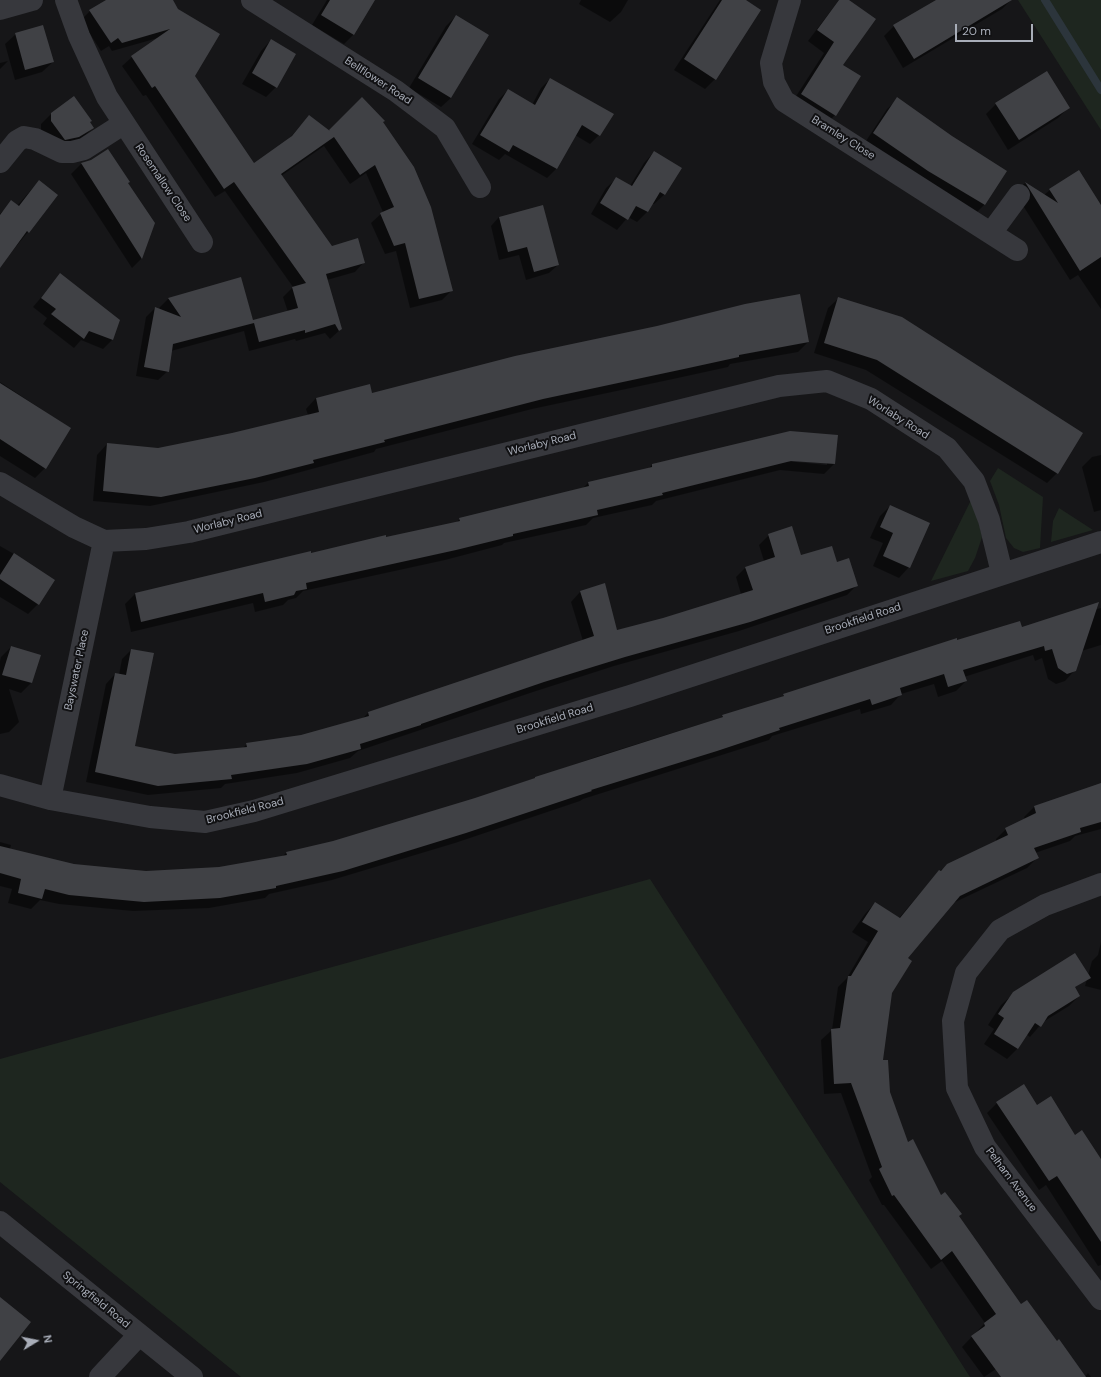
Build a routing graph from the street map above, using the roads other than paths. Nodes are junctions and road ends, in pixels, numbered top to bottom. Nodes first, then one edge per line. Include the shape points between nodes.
1 (32, 0) edge
2 (66, 0) edge
3 (252, 0) edge
4 (790, 0) edge
5 (0, 9) edge
6 (123, 124) junction
7 (0, 162) edge
8 (480, 187) dead end
9 (1019, 195) dead end
10 (991, 233) junction
11 (202, 242) dead end
12 (1017, 250) dead end
13 (0, 483) edge
14 (104, 541) junction
15 (1101, 542) edge
16 (1002, 573) junction
17 (0, 785) edge
18 (50, 799) junction
19 (1101, 884) edge
20 (0, 1222) edge
21 (1101, 1300) edge
22 (139, 1335) junction
23 (100, 1377) edge
24 (192, 1377) edge

1 - 5 street
2 - 6 street, Rosemallow Close via 79,36 107,97
3 - 8 street, Bellflower Road via 396,91 445,128
4 - 10 street, Bramley Close via 771,63 774,82 784,101
6 - 7 street via 84,149 72,152 62,152 35,139 24,137 16,141
6 - 11 street, Rosemallow Close
9 - 10 street
10 - 12 street, Bramley Close
13 - 14 street, Worlaby Road via 74,527
14 - 16 street, Worlaby Road via 146,539 189,532 779,386 827,381 871,400 947,448 974,481 989,520
14 - 18 street, Bayswater Place
15 - 16 street, Brookfield Road
16 - 18 street, Brookfield Road via 630,696 254,811 205,822 150,817
17 - 18 street, Brookfield Road
19 - 21 street, Pelham Avenue via 1045,905 1000,930 966,974 953,1021 957,1088 985,1148
20 - 22 street, Springfield Road
22 - 23 street
22 - 24 street, Springfield Road

